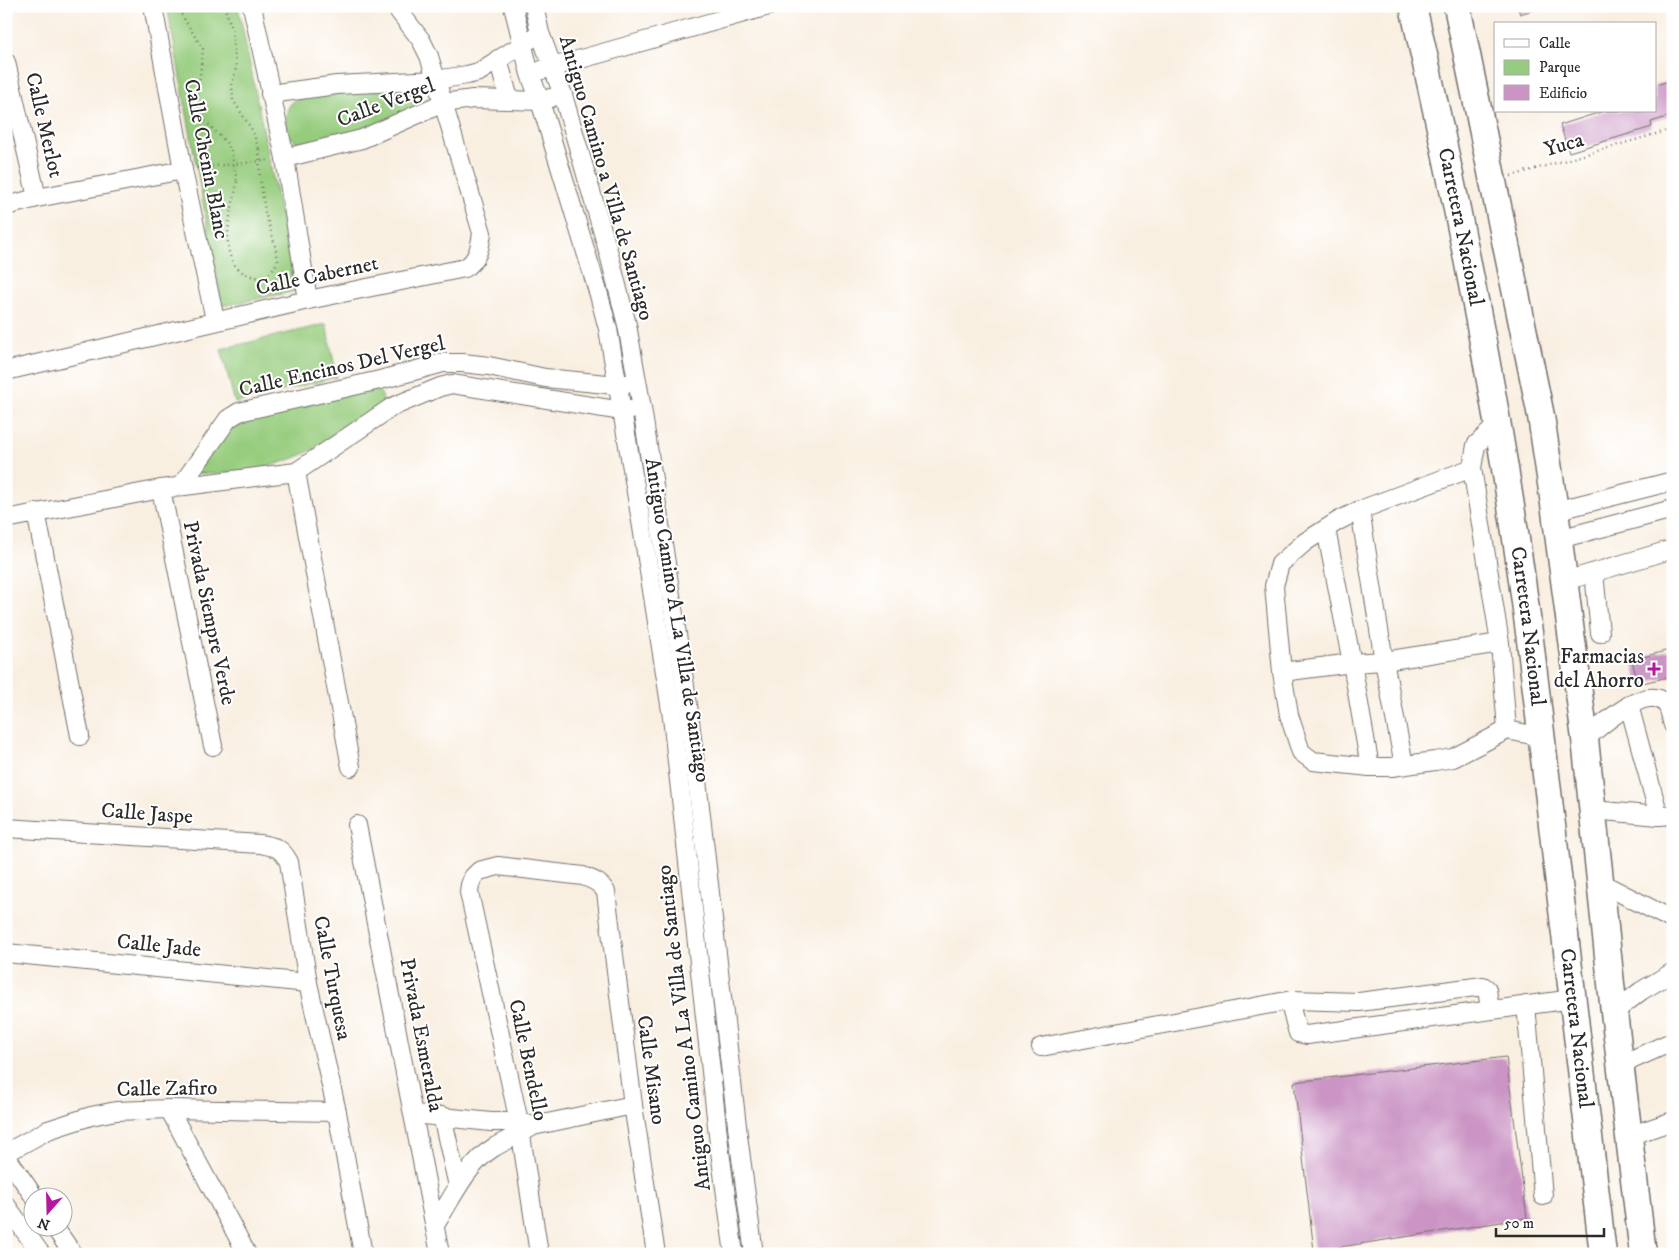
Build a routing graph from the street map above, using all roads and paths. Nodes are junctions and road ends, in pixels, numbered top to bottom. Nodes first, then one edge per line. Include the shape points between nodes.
1 (153, 6) edge
2 (176, 6) edge
3 (224, 6) edge
4 (252, 6) edge
5 (395, 6) edge
6 (513, 6) edge
7 (534, 6) edge
8 (769, 6) edge
9 (1413, 6) edge
10 (1457, 6) edge
11 (540, 33) junction
12 (522, 45) junction
13 (498, 59) junction
14 (6, 62) edge
15 (553, 67) junction
16 (479, 72) junction
17 (530, 74) junction
18 (436, 80) junction
19 (270, 94) junction
20 (563, 95) junction
21 (486, 99) junction
22 (509, 99) junction
23 (540, 101) junction
24 (444, 103) junction
25 (1673, 129) edge
26 (285, 158) junction
27 (183, 170) junction
28 (1493, 181) junction
29 (37, 198) junction
30 (6, 206) edge
31 (308, 300) junction
32 (216, 320) junction
33 (6, 371) edge
34 (380, 380) junction
35 (636, 383) junction
36 (617, 385) junction
37 (392, 407) junction
38 (642, 408) junction
39 (622, 410) junction
40 (1498, 424) junction
41 (1472, 468) junction
42 (296, 472) junction
43 (1673, 481) edge
44 (181, 486) junction
45 (161, 489) junction
46 (1673, 508) edge
47 (1360, 510) junction
48 (36, 512) junction
49 (1556, 512) junction
50 (6, 518) edge
51 (1326, 529) junction
52 (1559, 539) junction
53 (1673, 549) edge
54 (1594, 573) junction
55 (1565, 581) junction
56 (1600, 632) dead end
57 (1500, 643) junction
58 (1384, 661) junction
59 (1352, 663) junction
60 (1282, 672) junction
61 (1629, 705) junction
62 (1673, 725) edge
63 (1507, 730) junction
64 (80, 736) dead end
65 (1542, 737) junction
66 (1585, 739) junction
67 (213, 746) dead end
68 (1404, 765) junction
69 (351, 767) dead end
70 (1370, 767) junction
71 (1593, 810) junction
72 (1666, 815) edge
73 (357, 825) dead end
74 (6, 828) edge
75 (284, 852) joint
76 (473, 877) joint
77 (1601, 883) junction
78 (1673, 920) edge
79 (6, 953) edge
80 (1673, 972) edge
81 (308, 983) junction
82 (1574, 999) junction
83 (1292, 1000) junction
84 (1526, 1005) junction
85 (1490, 1010) junction
86 (1614, 1012) junction
87 (1673, 1043) edge
88 (1040, 1047) dead end
89 (1620, 1065) junction
90 (633, 1105) junction
91 (169, 1109) junction
92 (337, 1112) junction
93 (414, 1114) junction
94 (442, 1116) junction
95 (1673, 1121) edge
96 (524, 1127) junction
97 (1629, 1136) junction
98 (6, 1155) edge
99 (458, 1186) junction
100 (28, 1188) edge
101 (1543, 1196) dead end
102 (6, 1205) edge
103 (435, 1225) junction
104 (62, 1238) edge
105 (41, 1254) edge
106 (73, 1254) edge
107 (247, 1254) edge
108 (363, 1254) edge
109 (440, 1254) edge
110 (539, 1254) edge
111 (656, 1254) edge
112 (734, 1254) edge
113 (754, 1254) edge
114 (1603, 1254) edge
115 (1644, 1254) edge

1 - 27 street, Calle Chenin Blanc
2 - 3 path, bridge via 203,49 197,102 202,118 231,150 237,182 227,238 232,257 240,272 263,278 278,261 265,212 258,149 252,130 233,100 236,68 232,29
4 - 19 street
5 - 18 street via 421,40
6 - 12 street, Antiguo Camino A La Villa de Santiago
7 - 11 street, Antiguo Camino a Villa de Santiago
8 - 15 street
9 - 40 highway, Carretera Nacional via 1468,260
10 - 28 highway, Carretera Nacional
11 - 12 street, Calle Vergel
11 - 15 street, Antiguo Camino a Villa de Santiago
12 - 13 street, Calle Vergel
12 - 17 street, Antiguo Camino A La Villa de Santiago
13 - 16 street, Calle Vergel
13 - 22 street
14 - 29 street, Calle Merlot
15 - 17 street
15 - 20 street, Antiguo Camino a Villa de Santiago
16 - 18 street, Calle Vergel
16 - 21 street
17 - 23 street, Antiguo Camino A La Villa de Santiago
18 - 19 street, Calle Vergel via 337,85
18 - 24 street
19 - 26 street
20 - 23 street, Calle Vergel
20 - 35 street, Antiguo Camino a Villa de Santiago via 620,293
21 - 22 street, Calle Vergel
21 - 24 street, Calle Vergel
22 - 23 street, Calle Vergel
23 - 36 street, Antiguo Camino A La Villa de Santiago via 599,295
24 - 26 street, Calle Vergel via 362,139
24 - 31 street, Calle Cabernet via 482,233 472,264
25 - 28 path, Yuca
26 - 27 path
26 - 31 street
27 - 29 street
27 - 32 street, Calle Chenin Blanc
28 - 49 highway, Carretera Nacional via 1541,416
29 - 30 street
31 - 32 street, Calle Cabernet
32 - 33 street, Calle Cabernet
34 - 36 street, Calle Encinos Del Vergel via 443,363 463,363 546,378
34 - 37 street
34 - 44 street, Calle Encinos Del Vergel via 239,412 228,419
35 - 36 street, Calle Encinos Del Vergel
35 - 38 street, Antiguo Camino a Villa de Santiago
36 - 39 street, Antiguo Camino A La Villa de Santiago
37 - 39 street, Calle Encinos Del Vergel via 452,384
37 - 42 street, Calle Encinos Del Vergel
38 - 39 street, Calle Encinos Del Vergel
38 - 113 street, Antiguo Camino a Villa de Santiago via 689,712
39 - 112 street, Antiguo Camino A La Villa de Santiago via 672,717
40 - 41 street via 1476,445
40 - 65 highway, Carretera Nacional via 1518,546
41 - 47 street
41 - 57 street
42 - 44 street, Calle Encinos Del Vergel
42 - 69 street
43 - 49 street
44 - 45 street, Calle Encinos Del Vergel
45 - 48 street, Calle Encinos Del Vergel
45 - 67 street, Privada Siempre Verde
46 - 52 street
47 - 51 street
47 - 58 street
48 - 50 street, Calle Encinos Del Vergel
48 - 64 street
49 - 52 highway, Carretera Nacional
51 - 59 street
51 - 60 street via 1280,564 1274,586
52 - 55 highway, Carretera Nacional
53 - 54 street
54 - 55 street
54 - 56 street
55 - 66 highway, Carretera Nacional
57 - 58 street
57 - 63 street
58 - 59 street
58 - 68 street
59 - 60 street
59 - 70 street
60 - 70 street via 1289,715 1301,752 1313,761
61 - 62 street via 1659,699 1668,707
61 - 66 street
61 - 72 street
63 - 65 street
63 - 68 street via 1453,758
65 - 82 highway, Carretera Nacional
66 - 71 highway, Carretera Nacional
68 - 70 street
71 - 72 street
71 - 77 highway, Carretera Nacional
73 - 93 street, Privada Esmeralda
74 - 75 street, Calle Jaspe via 260,844
75 - 81 street, Calle Turquesa via 289,862
76 - 90 street, Calle Misano via 479,871 498,866 583,876 602,886 606,892
76 - 96 street, Calle Bendello via 469,892
77 - 78 street
77 - 86 highway, Carretera Nacional
79 - 81 street, Calle Jade
80 - 86 street
81 - 92 street, Calle Turquesa
82 - 84 street
82 - 114 highway, Carretera Nacional
83 - 85 street via 1360,1002 1483,986 1487,989
83 - 85 street via 1298,1033 1307,1035
83 - 88 street
84 - 85 street
84 - 101 street
86 - 89 highway, Carretera Nacional
87 - 89 street
89 - 97 highway, Carretera Nacional
90 - 96 street
90 - 111 street, Calle Misano
91 - 92 street, Calle Zafiro
91 - 98 street, Calle Zafiro via 116,1111 92,1116 48,1130
91 - 107 street
92 - 108 street, Calle Turquesa
93 - 94 street
93 - 103 street, Privada Esmeralda
94 - 96 street
94 - 99 street
95 - 97 street
96 - 99 street via 477,1161
96 - 110 street, Calle Bendello
97 - 115 highway, Carretera Nacional
98 - 100 street
99 - 103 street
102 - 105 street
103 - 109 street, Privada Esmeralda
104 - 106 street

